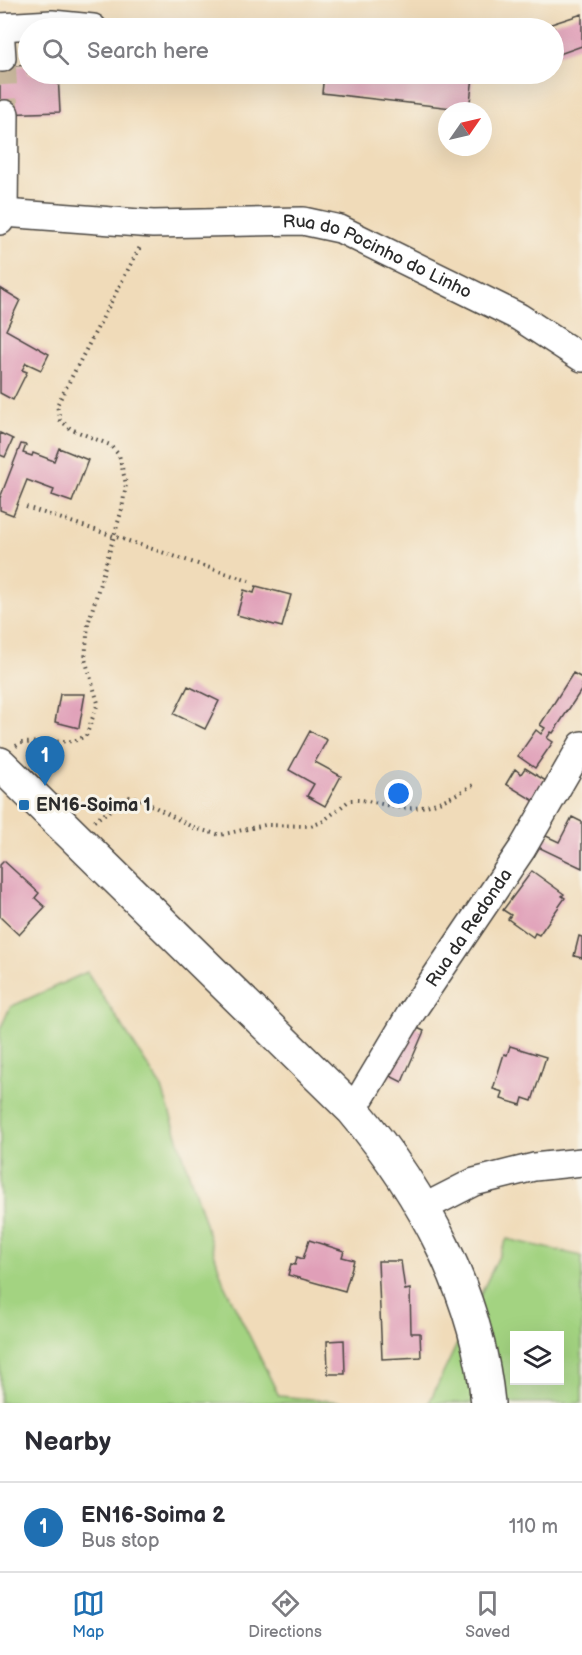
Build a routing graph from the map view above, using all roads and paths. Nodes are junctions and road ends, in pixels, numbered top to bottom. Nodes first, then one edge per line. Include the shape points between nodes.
1 (18, 26) edge
2 (0, 27) edge
3 (2, 58) dead end
4 (4, 114) dead end
5 (2, 217) edge
6 (153, 224) junction
7 (582, 357) edge
8 (26, 507) dead end
9 (114, 536) junction
10 (249, 581) dead end
11 (582, 745) edge
12 (7, 769) edge
13 (475, 784) dead end
14 (75, 836) junction
15 (353, 1110) junction
16 (582, 1162) edge
17 (423, 1208) junction
18 (488, 1403) edge

1 - 2 street
2 - 3 street
4 - 5 street
5 - 6 street, Rua do Pocinho do Linho
6 - 7 street, Rua do Pocinho do Linho via 303,221 340,229 519,317
6 - 9 path via 57,405 60,420 71,429 110,444 119,455 126,484
8 - 9 path
9 - 10 path
9 - 12 path via 87,634 85,659 98,703 86,736 74,741 21,743
11 - 15 street, Rua da Redonda via 522,849 411,1013
12 - 14 main road
13 - 14 path via 448,800 413,808 350,800 311,826 265,825 220,835 194,828 153,804 130,797
14 - 15 main road
15 - 17 main road via 386,1150
16 - 17 street via 534,1167 474,1182
17 - 18 main road via 458,1279

